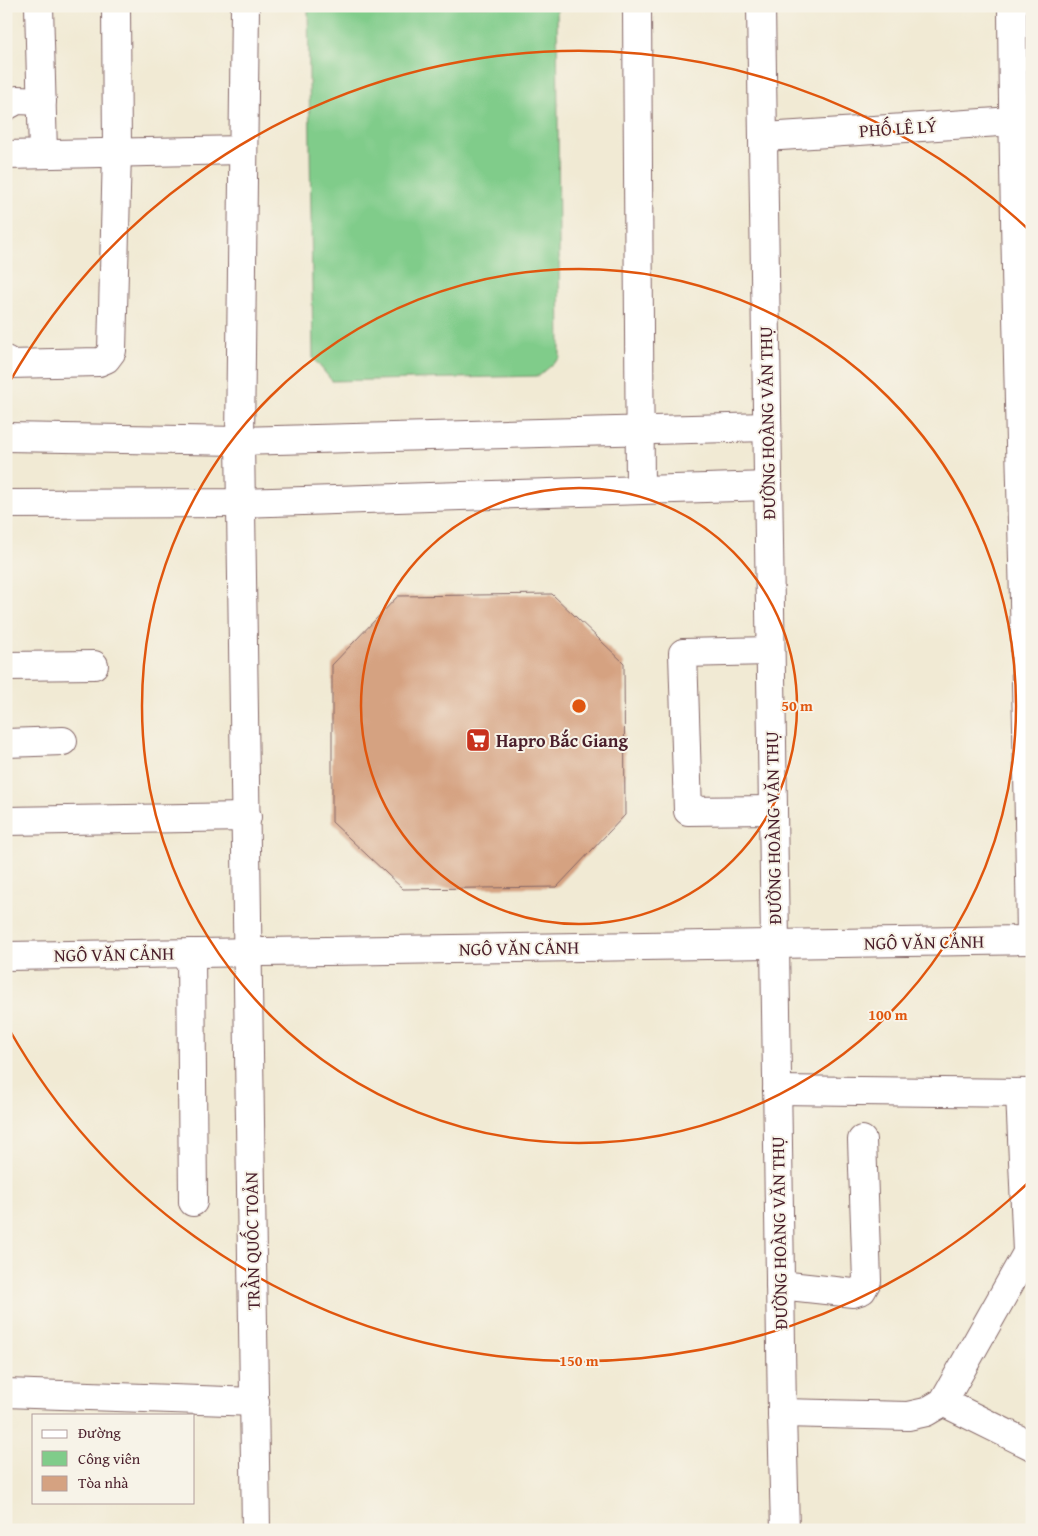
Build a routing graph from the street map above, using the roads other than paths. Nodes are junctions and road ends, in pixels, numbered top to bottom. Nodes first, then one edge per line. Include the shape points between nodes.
1 (39, 6) edge
2 (116, 6) edge
3 (245, 6) edge
4 (638, 6) edge
5 (762, 6) edge
6 (1012, 6) edge
7 (1022, 55) edge
8 (42, 101) junction
9 (6, 106) edge
10 (1022, 121) edge
11 (765, 137) junction
12 (243, 150) junction
13 (116, 152) junction
14 (43, 153) junction
15 (6, 155) edge
16 (6, 360) edge
17 (767, 427) junction
18 (640, 431) junction
19 (6, 437) edge
20 (240, 441) junction
21 (768, 486) junction
22 (640, 490) junction
23 (242, 503) junction
24 (6, 504) edge
25 (770, 651) junction
26 (94, 665) dead end
27 (6, 666) edge
28 (1030, 719) edge
29 (63, 741) dead end
30 (6, 743) edge
31 (773, 810) junction
32 (247, 817) junction
33 (6, 821) edge
34 (1031, 940) edge
35 (775, 944) junction
36 (249, 952) junction
37 (191, 953) junction
38 (6, 956) edge
39 (777, 1090) junction
40 (1026, 1093) edge
41 (862, 1140) dead end
42 (193, 1202) dead end
43 (1028, 1259) edge
44 (780, 1285) junction
45 (6, 1393) edge
46 (254, 1402) junction
47 (943, 1402) junction
48 (782, 1414) junction
49 (1032, 1446) edge
50 (256, 1530) edge
51 (786, 1530) edge

1 - 8 street
2 - 13 street
3 - 12 street, TRẦN QUỐC TOẢN
4 - 18 street
5 - 11 street, ĐƯỜNG HOÀNG VĂN THỤ
6 - 7 street
7 - 10 street
8 - 9 street via 17,100
8 - 14 street
10 - 11 street, PHỐ LÊ LÝ
10 - 28 street
11 - 17 street, ĐƯỜNG HOÀNG VĂN THỤ
12 - 13 street
12 - 20 street, TRẦN QUỐC TOẢN
13 - 14 street
13 - 16 street via 112,351 99,362 9,364
14 - 15 street
17 - 18 street
17 - 21 street, ĐƯỜNG HOÀNG VĂN THỤ
18 - 20 street
18 - 22 street
19 - 20 street
20 - 23 street, TRẦN QUỐC TOẢN
21 - 22 street
21 - 25 street, ĐƯỜNG HOÀNG VĂN THỤ
22 - 23 street
23 - 24 street
23 - 32 street, TRẦN QUỐC TOẢN
25 - 31 street, ĐƯỜNG HOÀNG VĂN THỤ
25 - 31 street via 683,653 688,811
26 - 27 street
28 - 34 street
29 - 30 street
31 - 35 street, ĐƯỜNG HOÀNG VĂN THỤ
32 - 33 street
32 - 36 street, TRẦN QUỐC TOẢN
34 - 35 street, NGÔ VĂN CẢNH
35 - 36 street, NGÔ VĂN CẢNH
35 - 39 street, ĐƯỜNG HOÀNG VĂN THỤ
36 - 37 street, NGÔ VĂN CẢNH
36 - 46 street, TRẦN QUỐC TOẢN
37 - 38 street, NGÔ VĂN CẢNH
37 - 42 street
39 - 40 street
39 - 44 street, ĐƯỜNG HOÀNG VĂN THỤ
40 - 43 street
41 - 44 street via 867,1281 862,1290 853,1293
43 - 47 street
44 - 48 street, ĐƯỜNG HOÀNG VĂN THỤ
45 - 46 street
46 - 50 street, TRẦN QUỐC TOẢN
47 - 48 street via 926,1412 908,1416
47 - 49 street
48 - 51 street, ĐƯỜNG HOÀNG VĂN THỤ

